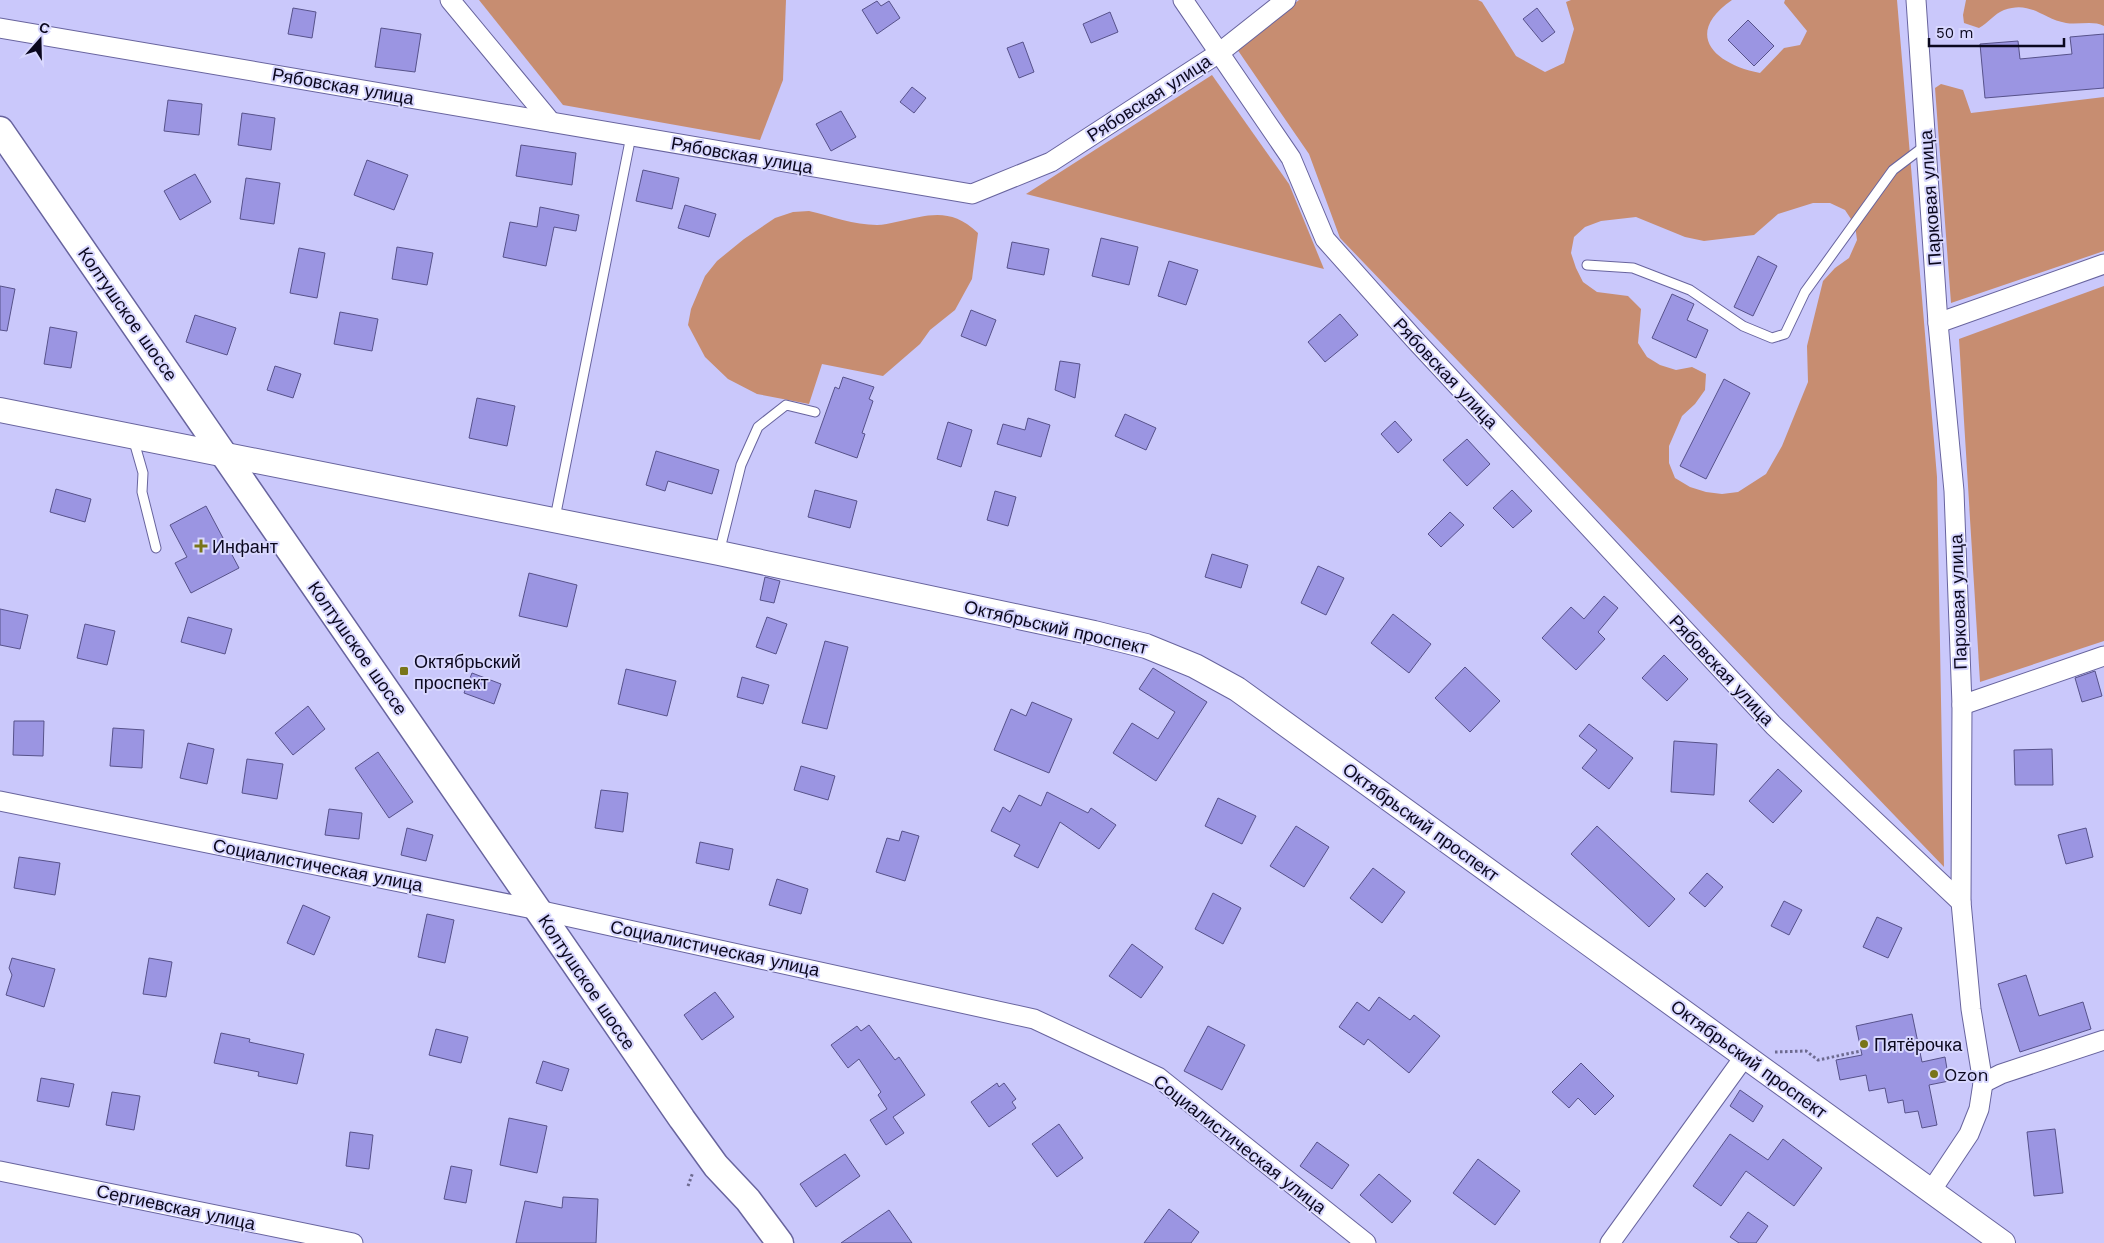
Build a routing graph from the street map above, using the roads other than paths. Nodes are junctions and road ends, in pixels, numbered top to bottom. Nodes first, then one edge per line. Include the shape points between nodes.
1 (450, 0) edge
2 (1184, 0) edge
3 (1286, 0) edge
4 (1916, 0) edge
5 (0, 28) edge
6 (1219, 53) junction
7 (551, 122) junction
8 (0, 130) edge
9 (631, 136) junction
10 (1926, 145) junction
11 (2104, 264) edge
12 (1587, 265) dead end
13 (1938, 323) junction
14 (0, 410) edge
15 (815, 412) dead end
16 (132, 436) junction
17 (224, 454) junction
18 (555, 520) junction
19 (156, 548) dead end
20 (719, 553) junction
21 (2104, 656) edge
22 (1962, 705) junction
23 (0, 801) edge
24 (1961, 902) junction
25 (538, 910) junction
26 (2104, 1040) edge
27 (1745, 1056) junction
28 (1983, 1083) junction
29 (716, 1166) junction
30 (0, 1171) edge
31 (1931, 1191) junction
32 (352, 1243) edge
33 (759, 1243) edge
34 (780, 1243) edge
35 (1366, 1243) edge
36 (1610, 1243) edge
37 (2003, 1243) edge

1 - 7 street
2 - 6 street
3 - 6 street
4 - 10 street, Парковая улица
5 - 7 street, Рябовская улица
6 - 9 street, Рябовская улица via 1050,162 972,194
6 - 24 street, Рябовская улица via 1291,158 1325,240 1774,726
7 - 9 street, Рябовская улица
8 - 17 main road, Колтушское шоссе
9 - 18 lane
10 - 12 lane via 1893,170 1805,292 1785,334 1772,338 1743,326 1690,290 1633,268
10 - 13 street, Парковая улица
11 - 13 street
13 - 22 street, Парковая улица via 1954,491
14 - 16 street, Октябрьский проспект
15 - 20 lane via 786,405 758,427 741,465
16 - 17 street, Октябрьский проспект
16 - 19 lane via 143,473 142,492
17 - 18 street, Октябрьский проспект
17 - 25 main road, Колтушское шоссе
18 - 20 street, Октябрьский проспект
20 - 27 street, Октябрьский проспект via 1094,632 1146,646 1195,666 1237,689
21 - 22 street
22 - 24 street, Парковая улица
23 - 25 street, Социалистическая улица
24 - 28 street, Парковая улица via 1971,1008
25 - 29 main road, Колтушское шоссе
25 - 35 street, Социалистическая улица via 1034,1019 1158,1078
26 - 28 street
27 - 31 street, Октябрьский проспект
27 - 36 street
28 - 31 street, Парковая улица via 1979,1109 1969,1134
29 - 33 main road, Колтушское шоссе via 735,1206
29 - 34 main road, Колтушское шоссе via 748,1200
30 - 32 street, Сергиевская улица
31 - 37 street, Октябрьский проспект

